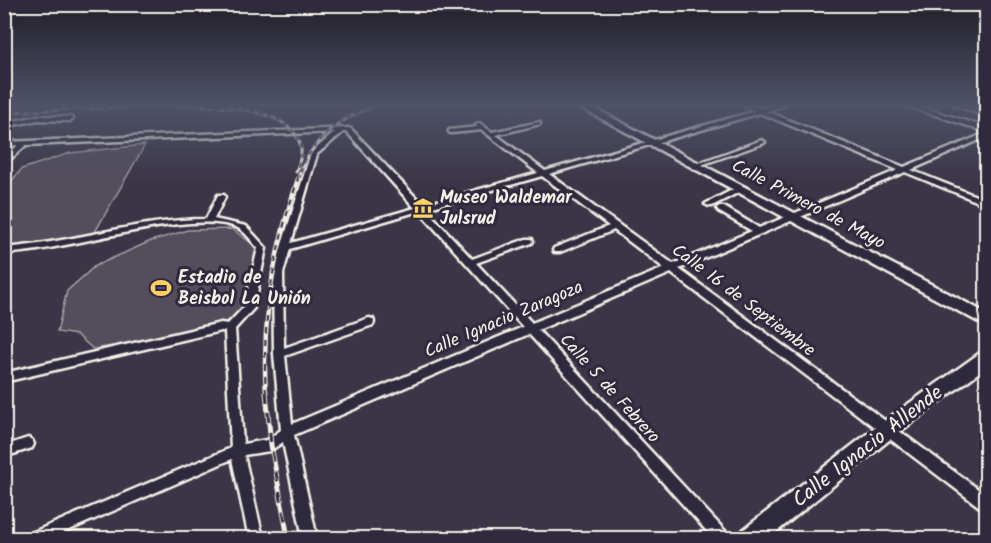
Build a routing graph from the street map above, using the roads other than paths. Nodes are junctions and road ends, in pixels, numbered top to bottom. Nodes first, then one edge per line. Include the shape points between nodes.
1 (338, 130) edge
2 (346, 130) joint
3 (455, 130) edge
4 (487, 130) edge
5 (507, 130) edge
6 (631, 130) edge
7 (694, 130) edge
8 (809, 130) edge
9 (451, 131) dead end
10 (492, 134) junction
11 (987, 135) edge
12 (654, 142) junction
13 (762, 142) dead end
14 (24, 143) junction
15 (4, 144) edge
16 (4, 163) edge
17 (696, 165) junction
18 (906, 169) junction
19 (546, 173) junction
20 (739, 190) junction
21 (221, 197) dead end
22 (987, 203) edge
23 (709, 204) dead end
24 (423, 209) junction
25 (721, 209) dead end
26 (793, 217) junction
27 (209, 221) junction
28 (617, 226) junction
29 (759, 232) junction
30 (529, 241) dead end
31 (286, 247) junction
32 (557, 250) dead end
33 (4, 251) edge
34 (472, 262) junction
35 (672, 268) junction
36 (987, 320) edge
37 (369, 322) dead end
38 (230, 328) junction
39 (532, 328) junction
40 (279, 354) junction
41 (987, 358) edge
42 (4, 378) edge
43 (887, 430) junction
44 (287, 432) junction
45 (28, 444) dead end
46 (237, 451) junction
47 (4, 452) edge
48 (987, 503) edge
49 (36, 538) edge
50 (255, 538) edge
51 (310, 538) edge
52 (722, 538) edge
53 (751, 538) edge

1 - 14 street
2 - 24 street, Calle 5 de Febrero
2 - 31 street via 330,137 314,153
3 - 9 street, Calle 16 de Septiembre
4 - 10 street, Calle 16 de Septiembre
5 - 10 street
6 - 12 main road, Calle Primero de Mayo
7 - 12 street
8 - 18 street
10 - 19 street, Calle 16 de Septiembre
11 - 18 street, Calle Ignacio Zaragoza
12 - 17 main road, Calle Primero de Mayo
12 - 19 street
13 - 17 street
14 - 15 street
14 - 16 street
17 - 20 main road, Calle Primero de Mayo
18 - 22 street
18 - 26 street, Calle Ignacio Zaragoza
19 - 24 street
19 - 28 street, Calle 16 de Septiembre
20 - 23 street
20 - 26 main road, Calle Primero de Mayo
21 - 27 street
24 - 31 street
24 - 34 street, Calle 5 de Febrero
25 - 29 street
26 - 29 street, Calle Ignacio Zaragoza
26 - 36 main road, Calle Primero de Mayo
27 - 33 street
27 - 38 street via 242,226 262,248 249,308
28 - 32 street
28 - 35 street, Calle 16 de Septiembre
29 - 35 street, Calle Ignacio Zaragoza
30 - 34 street
31 - 40 street via 278,273
34 - 39 street, Calle 5 de Febrero
35 - 39 street, Calle Ignacio Zaragoza
35 - 43 street, Calle 16 de Septiembre
37 - 40 street
38 - 42 street
38 - 46 street
39 - 44 street, Calle Ignacio Zaragoza
39 - 52 street, Calle 5 de Febrero
40 - 44 street
41 - 43 main road, Calle Ignacio Allende
43 - 48 street, Calle 16 de Septiembre
43 - 53 main road, Calle Ignacio Allende
44 - 46 street, Calle Ignacio Zaragoza via 270,445
44 - 51 street
45 - 47 street
46 - 49 street, Calle Ignacio Zaragoza
46 - 50 street

